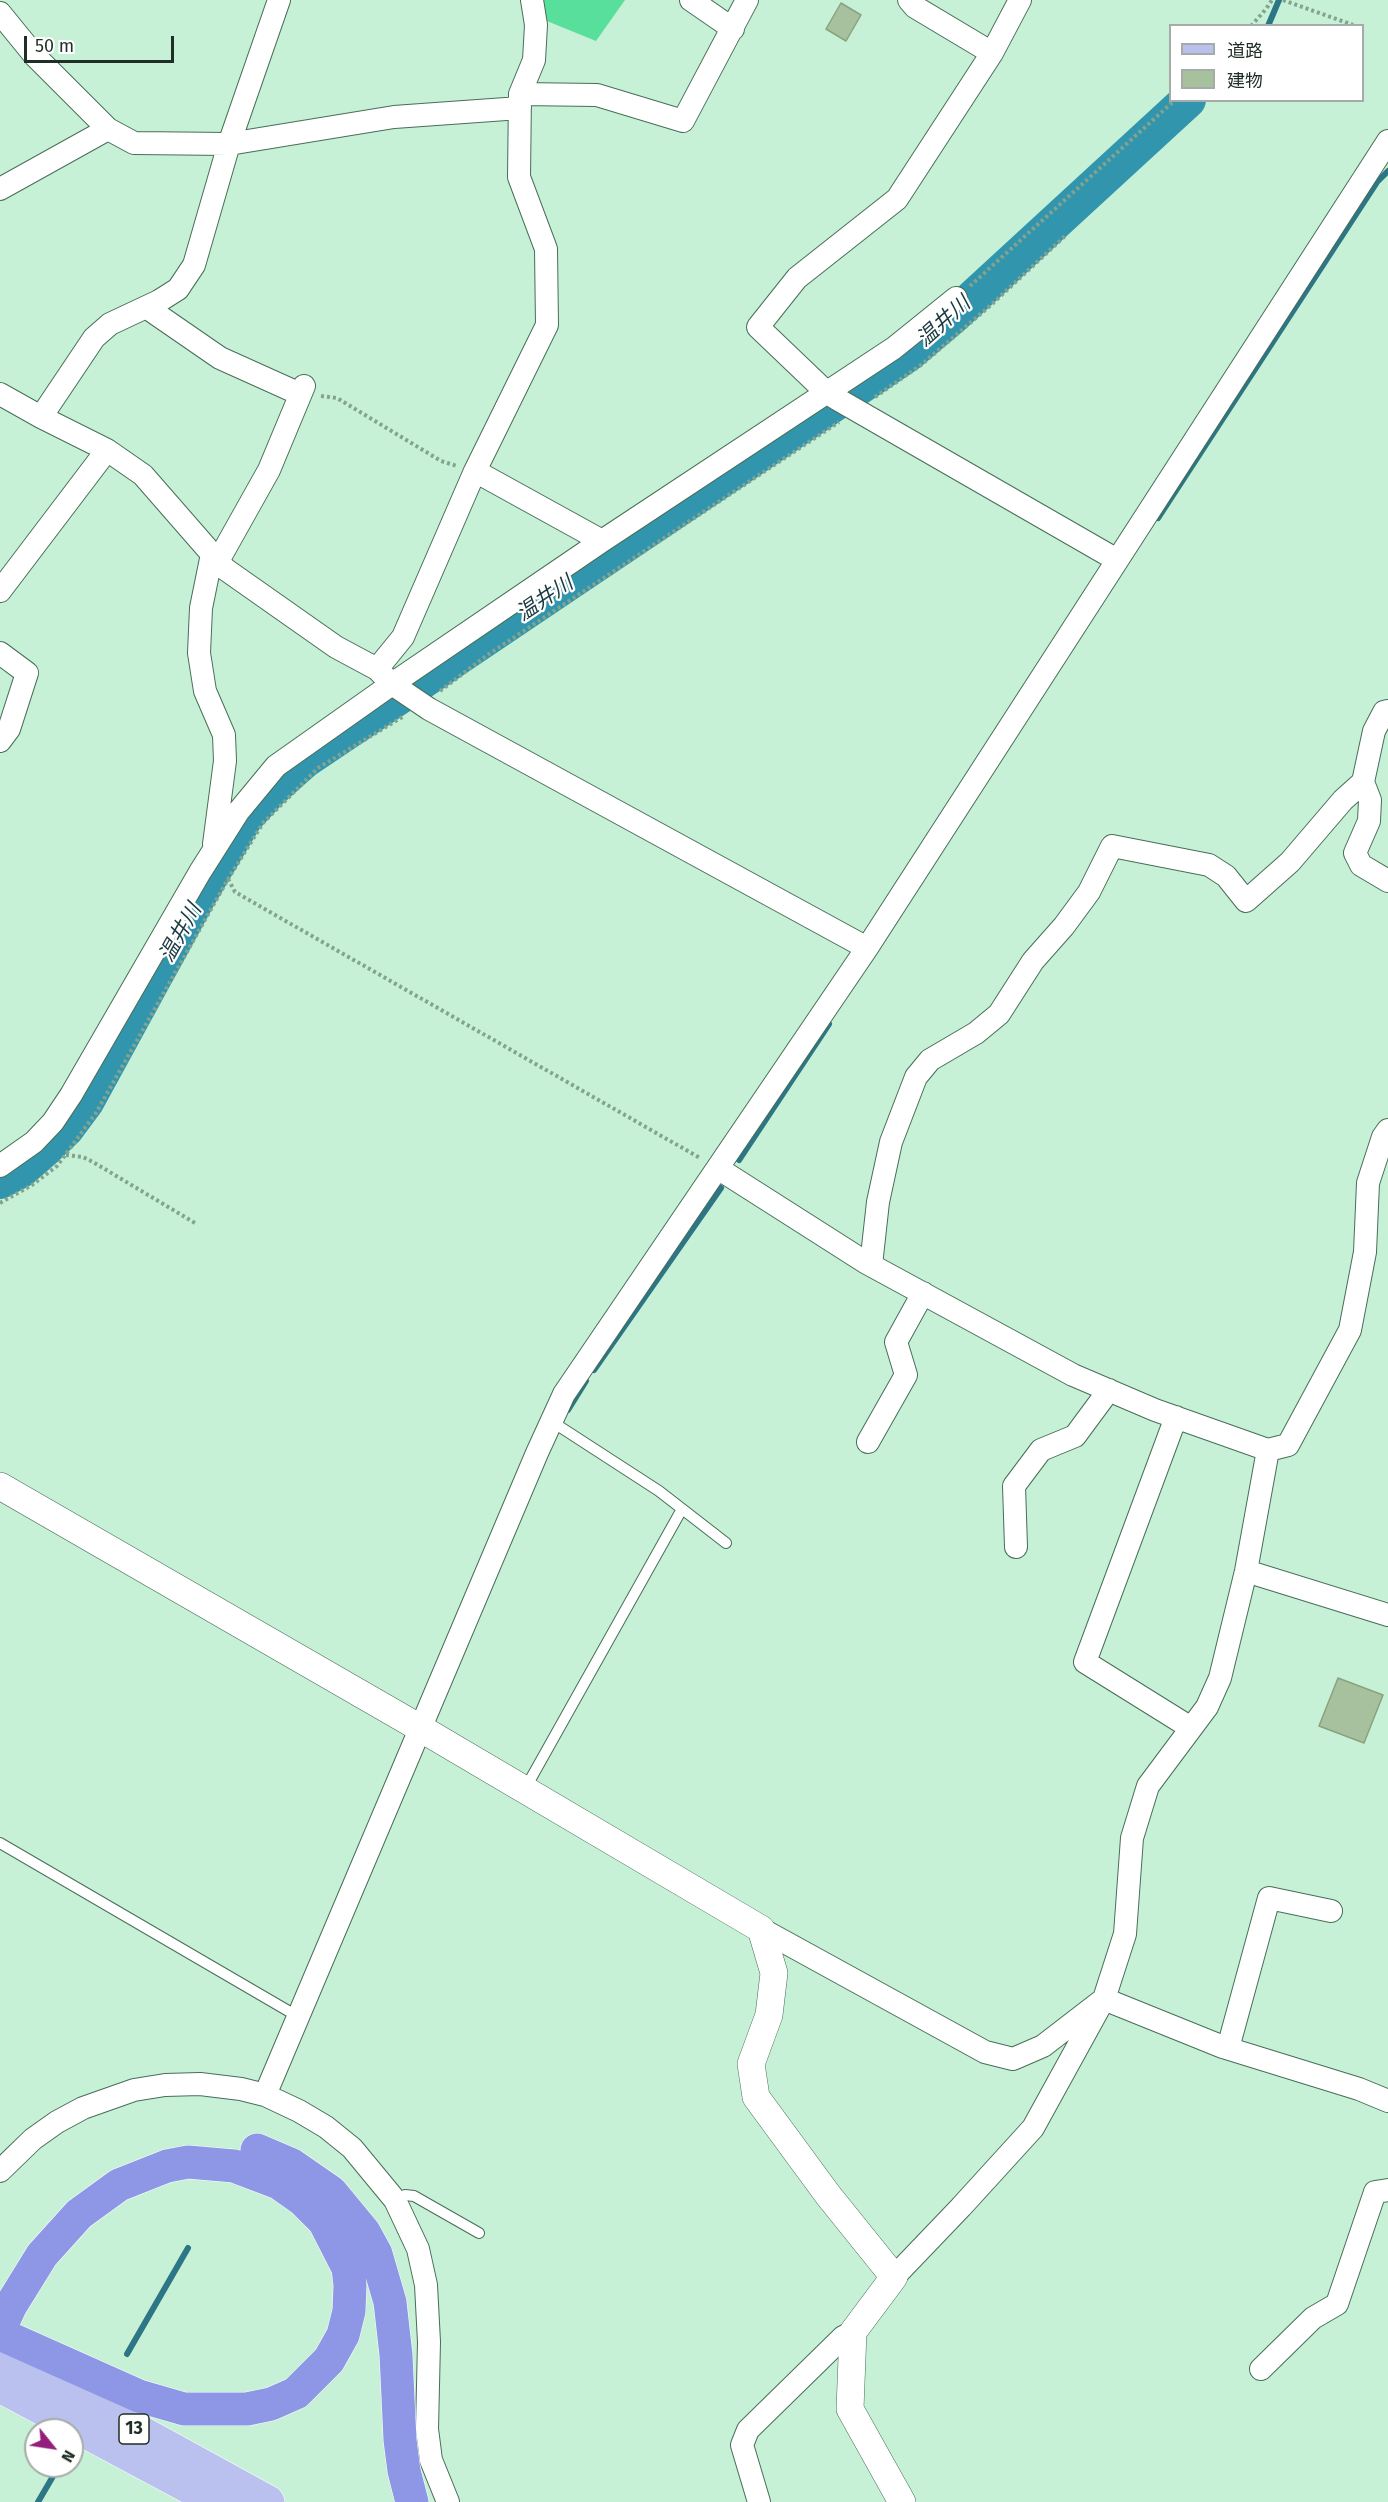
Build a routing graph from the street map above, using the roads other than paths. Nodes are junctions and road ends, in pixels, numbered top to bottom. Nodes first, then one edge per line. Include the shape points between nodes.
1 (279, 0) edge
2 (532, 0) edge
3 (691, 0) edge
4 (747, 0) edge
5 (909, 0) edge
6 (1020, 0) edge
7 (0, 13) edge
8 (733, 29) junction
9 (992, 53) junction
10 (520, 101) junction
11 (108, 129) junction
12 (1388, 141) edge
13 (229, 144) junction
14 (0, 189) edge
15 (956, 298) road end
16 (146, 307) junction
17 (826, 392) junction
18 (0, 394) edge
19 (41, 417) junction
20 (107, 450) junction
21 (475, 471) junction
22 (602, 541) junction
23 (215, 558) junction
24 (1117, 560) junction
25 (0, 591) edge
26 (0, 653) edge
27 (389, 680) junction
28 (1388, 711) edge
29 (0, 741) edge
30 (1363, 782) junction
31 (213, 850) junction
32 (1388, 881) edge
33 (867, 948) junction
34 (1388, 1130) edge
35 (0, 1166) edge
36 (719, 1169) junction
37 (871, 1265) junction
38 (923, 1293) junction
39 (1109, 1390) junction
40 (1176, 1417) junction
41 (551, 1421) junction
42 (868, 1442) dead end
43 (1268, 1450) junction
44 (0, 1486) edge
45 (682, 1509) junction
46 (726, 1543) dead end
47 (1016, 1547) dead end
48 (1246, 1571) junction
49 (1388, 1615) edge
50 (420, 1728) junction
51 (1191, 1728) junction
52 (525, 1789) junction
53 (0, 1843) edge
54 (1331, 1911) dead end
55 (761, 1929) junction
56 (1104, 1999) junction
57 (297, 2016) junction
58 (1228, 2048) junction
59 (265, 2095) junction
60 (1388, 2101) edge
61 (0, 2171) edge
62 (1388, 2190) edge
63 (395, 2200) junction
64 (479, 2233) dead end
65 (894, 2277) junction
66 (3, 2312) edge
67 (854, 2332) junction
68 (0, 2355) edge
69 (1261, 2369) dead end
70 (0, 2386) edge
71 (217, 2502) edge
72 (268, 2502) edge
73 (412, 2502) edge
74 (448, 2502) edge
75 (759, 2502) edge
76 (902, 2502) edge

1 - 13 street
2 - 10 street via 536,25 534,60
3 - 8 street
4 - 8 street
5 - 9 street
6 - 9 street
7 - 11 street via 34,56
8 - 10 street via 683,121 597,95
9 - 17 street via 897,199 797,278 758,327
10 - 13 street
10 - 21 street via 519,177 546,249 547,325
11 - 13 street via 134,143
11 - 14 street
12 - 24 street
13 - 16 street via 194,265 178,289
15 - 17 street via 894,348
16 - 19 street via 110,324 94,338
16 - 23 street via 220,358 302,390 269,470
17 - 22 street
17 - 24 street
18 - 19 street
19 - 20 street
20 - 23 street via 143,475
20 - 25 street
21 - 22 street
21 - 27 street via 403,637
22 - 27 street
23 - 27 street via 336,647
23 - 31 street via 201,609 199,653 205,691 224,735 225,761
24 - 33 street
26 - 29 street via 27,673 9,729
27 - 31 street via 276,766
27 - 33 street via 420,702
28 - 30 street via 1374,731
30 - 32 street via 1370,800 1369,821 1355,853 1361,865
30 - 37 street via 1290,862 1246,901 1227,876 1209,865 1112,846 1089,892 1033,961 999,1014 976,1033 930,1060 916,1077 891,1142 878,1202
31 - 35 street via 53,1122 34,1142
33 - 36 street
34 - 43 street via 1368,1183 1365,1252 1350,1330 1288,1445
36 - 37 street
36 - 41 street via 564,1394
37 - 38 street
38 - 39 street via 1073,1375
38 - 42 street via 896,1342 906,1375
39 - 40 street
39 - 47 street via 1075,1436 1041,1450 1014,1486
40 - 43 street
40 - 51 street via 1085,1662
41 - 45 lane
41 - 50 street
43 - 48 street
44 - 50 street
45 - 46 lane
45 - 52 lane
48 - 49 street
48 - 51 street via 1220,1678 1207,1707
50 - 52 street
50 - 57 street
51 - 56 street via 1148,1786 1132,1838 1125,1934
52 - 55 street
53 - 57 lane
54 - 58 street via 1269,1898
55 - 56 street via 985,2052 1013,2059 1043,2046
55 - 65 street via 774,1973 769,2015 751,2064 756,2097
56 - 58 street
56 - 65 street via 1033,2128
57 - 59 street
58 - 60 street
59 - 61 street via 200,2084 134,2090 57,2122
59 - 63 street via 326,2127 352,2148
62 - 69 street via 1375,2192 1337,2304 1313,2318
63 - 64 lane via 414,2196
63 - 74 street via 418,2249 426,2285 427,2429 431,2460
65 - 67 street
66 - 66 highway via 139,2396 184,2409 247,2409 296,2393 329,2360 343,2335 350,2285 338,2245 324,2220 303,2200 256,2173 234,2166 188,2162 143,2173 99,2197 47,2248
66 - 73 highway via 33,2232 53,2208 88,2179 147,2150 198,2141 269,2154 321,2184 348,2211 364,2232 384,2276 394,2327 401,2451
67 - 75 street via 843,2337 748,2430 742,2445
67 - 76 street via 850,2409
68 - 72 main road, 13
70 - 71 main road, 13

